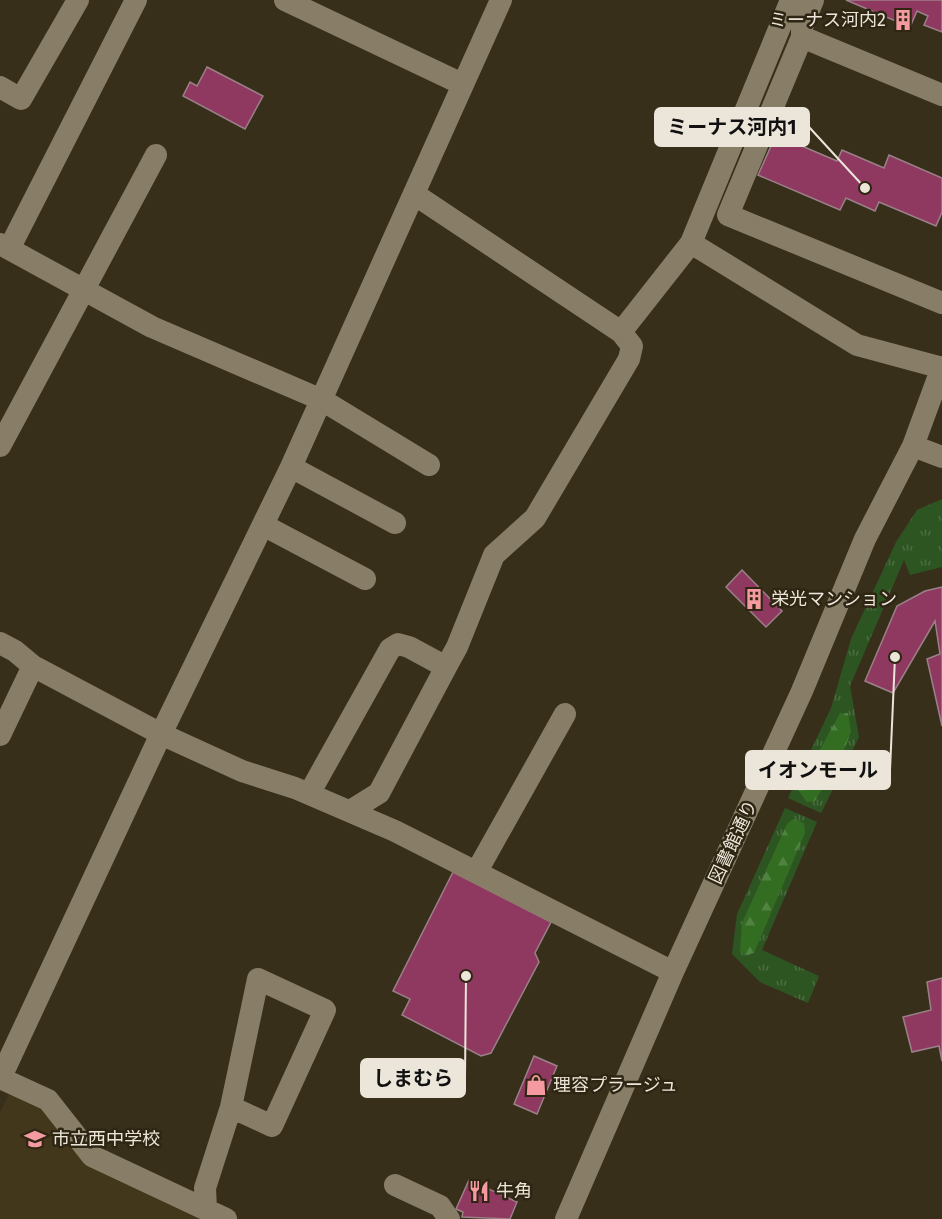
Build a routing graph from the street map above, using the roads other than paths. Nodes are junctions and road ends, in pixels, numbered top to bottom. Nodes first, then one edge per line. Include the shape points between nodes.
1 (78, 0) edge
2 (136, 0) edge
3 (285, 0) edge
4 (501, 0) edge
5 (791, 0) edge
6 (813, 0) edge
7 (802, 37) junction
8 (462, 84) junction
9 (0, 87) edge
10 (942, 95) edge
11 (156, 154) dead end
12 (414, 194) junction
13 (691, 243) junction
14 (4, 247) edge
15 (84, 290) junction
16 (942, 303) edge
17 (621, 332) junction
18 (942, 367) edge
19 (322, 400) junction
20 (0, 446) edge
21 (913, 446) junction
22 (942, 457) edge
23 (429, 465) dead end
24 (291, 467) junction
25 (395, 524) dead end
26 (263, 525) junction
27 (365, 579) dead end
28 (0, 643) edge
29 (33, 666) junction
30 (446, 667) junction
31 (565, 714) dead end
32 (160, 734) junction
33 (0, 735) edge
34 (309, 794) junction
35 (350, 811) junction
36 (477, 871) junction
37 (673, 972) junction
38 (0, 1079) edge
39 (231, 1107) junction
40 (395, 1185) dead end
41 (216, 1214) edge
42 (449, 1219) edge
43 (566, 1219) edge

1 - 9 street via 21,99
2 - 14 street
3 - 8 street
4 - 8 street
5 - 13 street
6 - 7 street
7 - 10 street
7 - 16 street via 728,215
8 - 12 street
11 - 15 street
12 - 17 street
12 - 19 street
13 - 17 street
13 - 18 street via 857,345
14 - 15 street
15 - 19 street via 152,327
15 - 20 street
17 - 30 street via 632,346 629,359 535,518 494,555
18 - 21 street, 図書館通り
19 - 23 street
19 - 24 street
21 - 22 street
21 - 37 street, 図書館通り via 865,539 802,691
24 - 25 street
24 - 26 street
26 - 27 street
26 - 32 street
28 - 29 street
29 - 32 street
29 - 33 street
30 - 34 street via 409,647 398,644 390,650
30 - 35 street via 379,793
31 - 36 street
32 - 34 street via 243,771
32 - 38 street
34 - 35 street
35 - 36 street
36 - 37 street
37 - 43 street, 図書館通り
38 - 41 street via 48,1100 92,1156
39 - 39 street via 258,979 325,1010 272,1126
39 - 41 street via 205,1188
40 - 42 street via 440,1206

